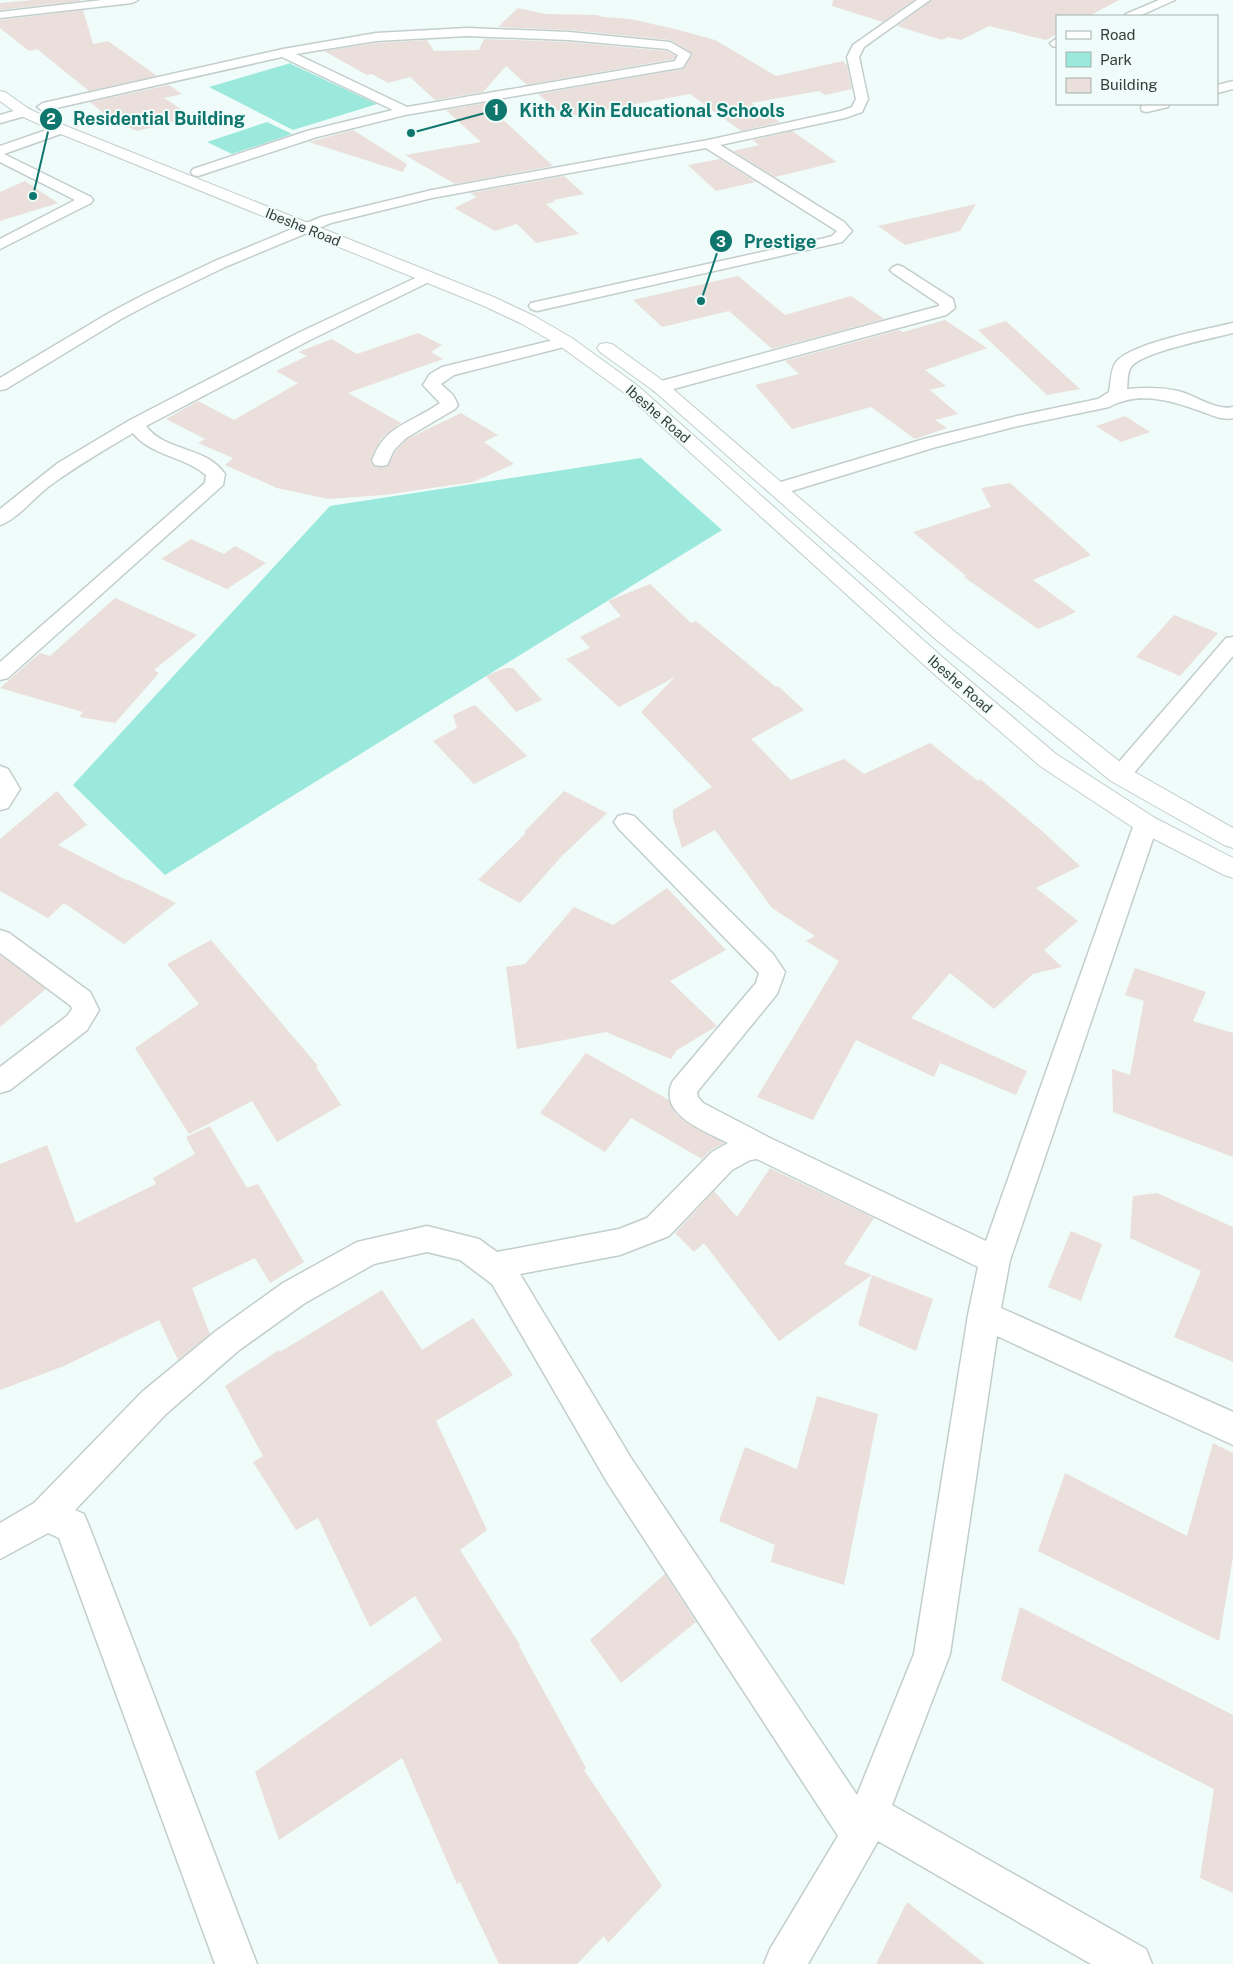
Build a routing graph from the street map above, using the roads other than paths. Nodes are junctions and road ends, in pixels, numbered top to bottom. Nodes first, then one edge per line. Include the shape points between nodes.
1 (132, 0) edge
2 (924, 0) edge
3 (1169, 0) edge
4 (0, 15) edge
5 (1132, 15) edge
6 (283, 54) junction
7 (0, 80) edge
8 (1233, 85) edge
9 (1218, 90) edge
10 (0, 95) edge
11 (1159, 105) edge
12 (43, 107) junction
13 (1147, 108) dead end
14 (405, 111) junction
15 (24, 112) junction
16 (0, 119) edge
17 (61, 129) junction
18 (708, 144) junction
19 (0, 151) edge
20 (0, 157) edge
21 (198, 172) junction
22 (326, 220) junction
23 (308, 228) junction
24 (0, 245) edge
25 (898, 270) dead end
26 (426, 278) junction
27 (537, 306) junction
28 (1233, 328) edge
29 (566, 342) junction
30 (0, 385) edge
31 (660, 387) junction
32 (1117, 395) junction
33 (1233, 412) edge
34 (136, 424) junction
35 (381, 461) dead end
36 (778, 488) junction
37 (0, 519) edge
38 (1233, 643) edge
39 (0, 673) edge
40 (0, 774) edge
41 (1120, 775) junction
42 (0, 802) edge
43 (626, 822) dead end
44 (1146, 824) junction
45 (1233, 839) edge
46 (1233, 869) edge
47 (0, 940) edge
48 (0, 1082) edge
49 (760, 1147) junction
50 (995, 1260) junction
51 (493, 1266) junction
52 (984, 1315) junction
53 (1233, 1429) edge
54 (46, 1516) junction
55 (0, 1542) edge
56 (865, 1825) junction
57 (236, 1964) edge
58 (786, 1964) edge
59 (1131, 1964) edge

1 - 4 street
2 - 18 street via 858,45 853,58 862,99 857,108 846,114
3 - 5 street
6 - 12 street
6 - 14 street
6 - 14 street via 376,37 467,32 638,42 670,46 685,54 679,64
7 - 12 main road, Ibeshe Road
8 - 9 street
10 - 15 main road, Ibeshe Road
11 - 13 street
12 - 21 main road, Ibeshe Road
14 - 21 street via 312,134
15 - 16 street
15 - 17 main road, Ibeshe Road
17 - 19 street
17 - 23 main road, Ibeshe Road
18 - 22 street via 432,194
18 - 27 street via 845,231 837,240
20 - 24 street via 86,200
21 - 22 main road, Ibeshe Road
22 - 23 street
22 - 27 main road, Ibeshe Road
23 - 26 main road, Ibeshe Road
23 - 30 street via 220,264 145,300
25 - 31 street via 947,302 947,308
26 - 29 main road, Ibeshe Road via 528,320
26 - 34 street via 274,351
27 - 31 main road, Ibeshe Road via 586,335
28 - 32 street via 1138,353 1124,363
29 - 35 street via 448,371 436,378 432,385 449,405 395,438 383,450
29 - 44 main road, Ibeshe Road via 632,390 1048,760
31 - 36 main road, Ibeshe Road
32 - 33 street via 1170,395 1210,410
32 - 36 street via 1103,403 930,443
34 - 37 street via 60,469
34 - 39 street via 140,434 150,440 202,462 216,474 214,485
36 - 41 main road, Ibeshe Road via 947,637
38 - 41 street
40 - 42 street via 8,789
41 - 45 main road, Ibeshe Road
43 - 49 street via 772,972 768,987 683,1089 684,1101 693,1111
44 - 46 main road, Ibeshe Road
44 - 50 street
47 - 48 street via 81,999 86,1010 77,1023
49 - 50 street
49 - 51 street via 745,1148 722,1161 658,1226 620,1242
50 - 52 street
51 - 54 street via 468,1248 426,1239 368,1252 294,1293 227,1341 154,1403
51 - 56 street via 503,1274 619,1470
52 - 53 street
52 - 56 street via 932,1654
54 - 55 street
54 - 57 street via 72,1526
56 - 58 street
56 - 59 street

